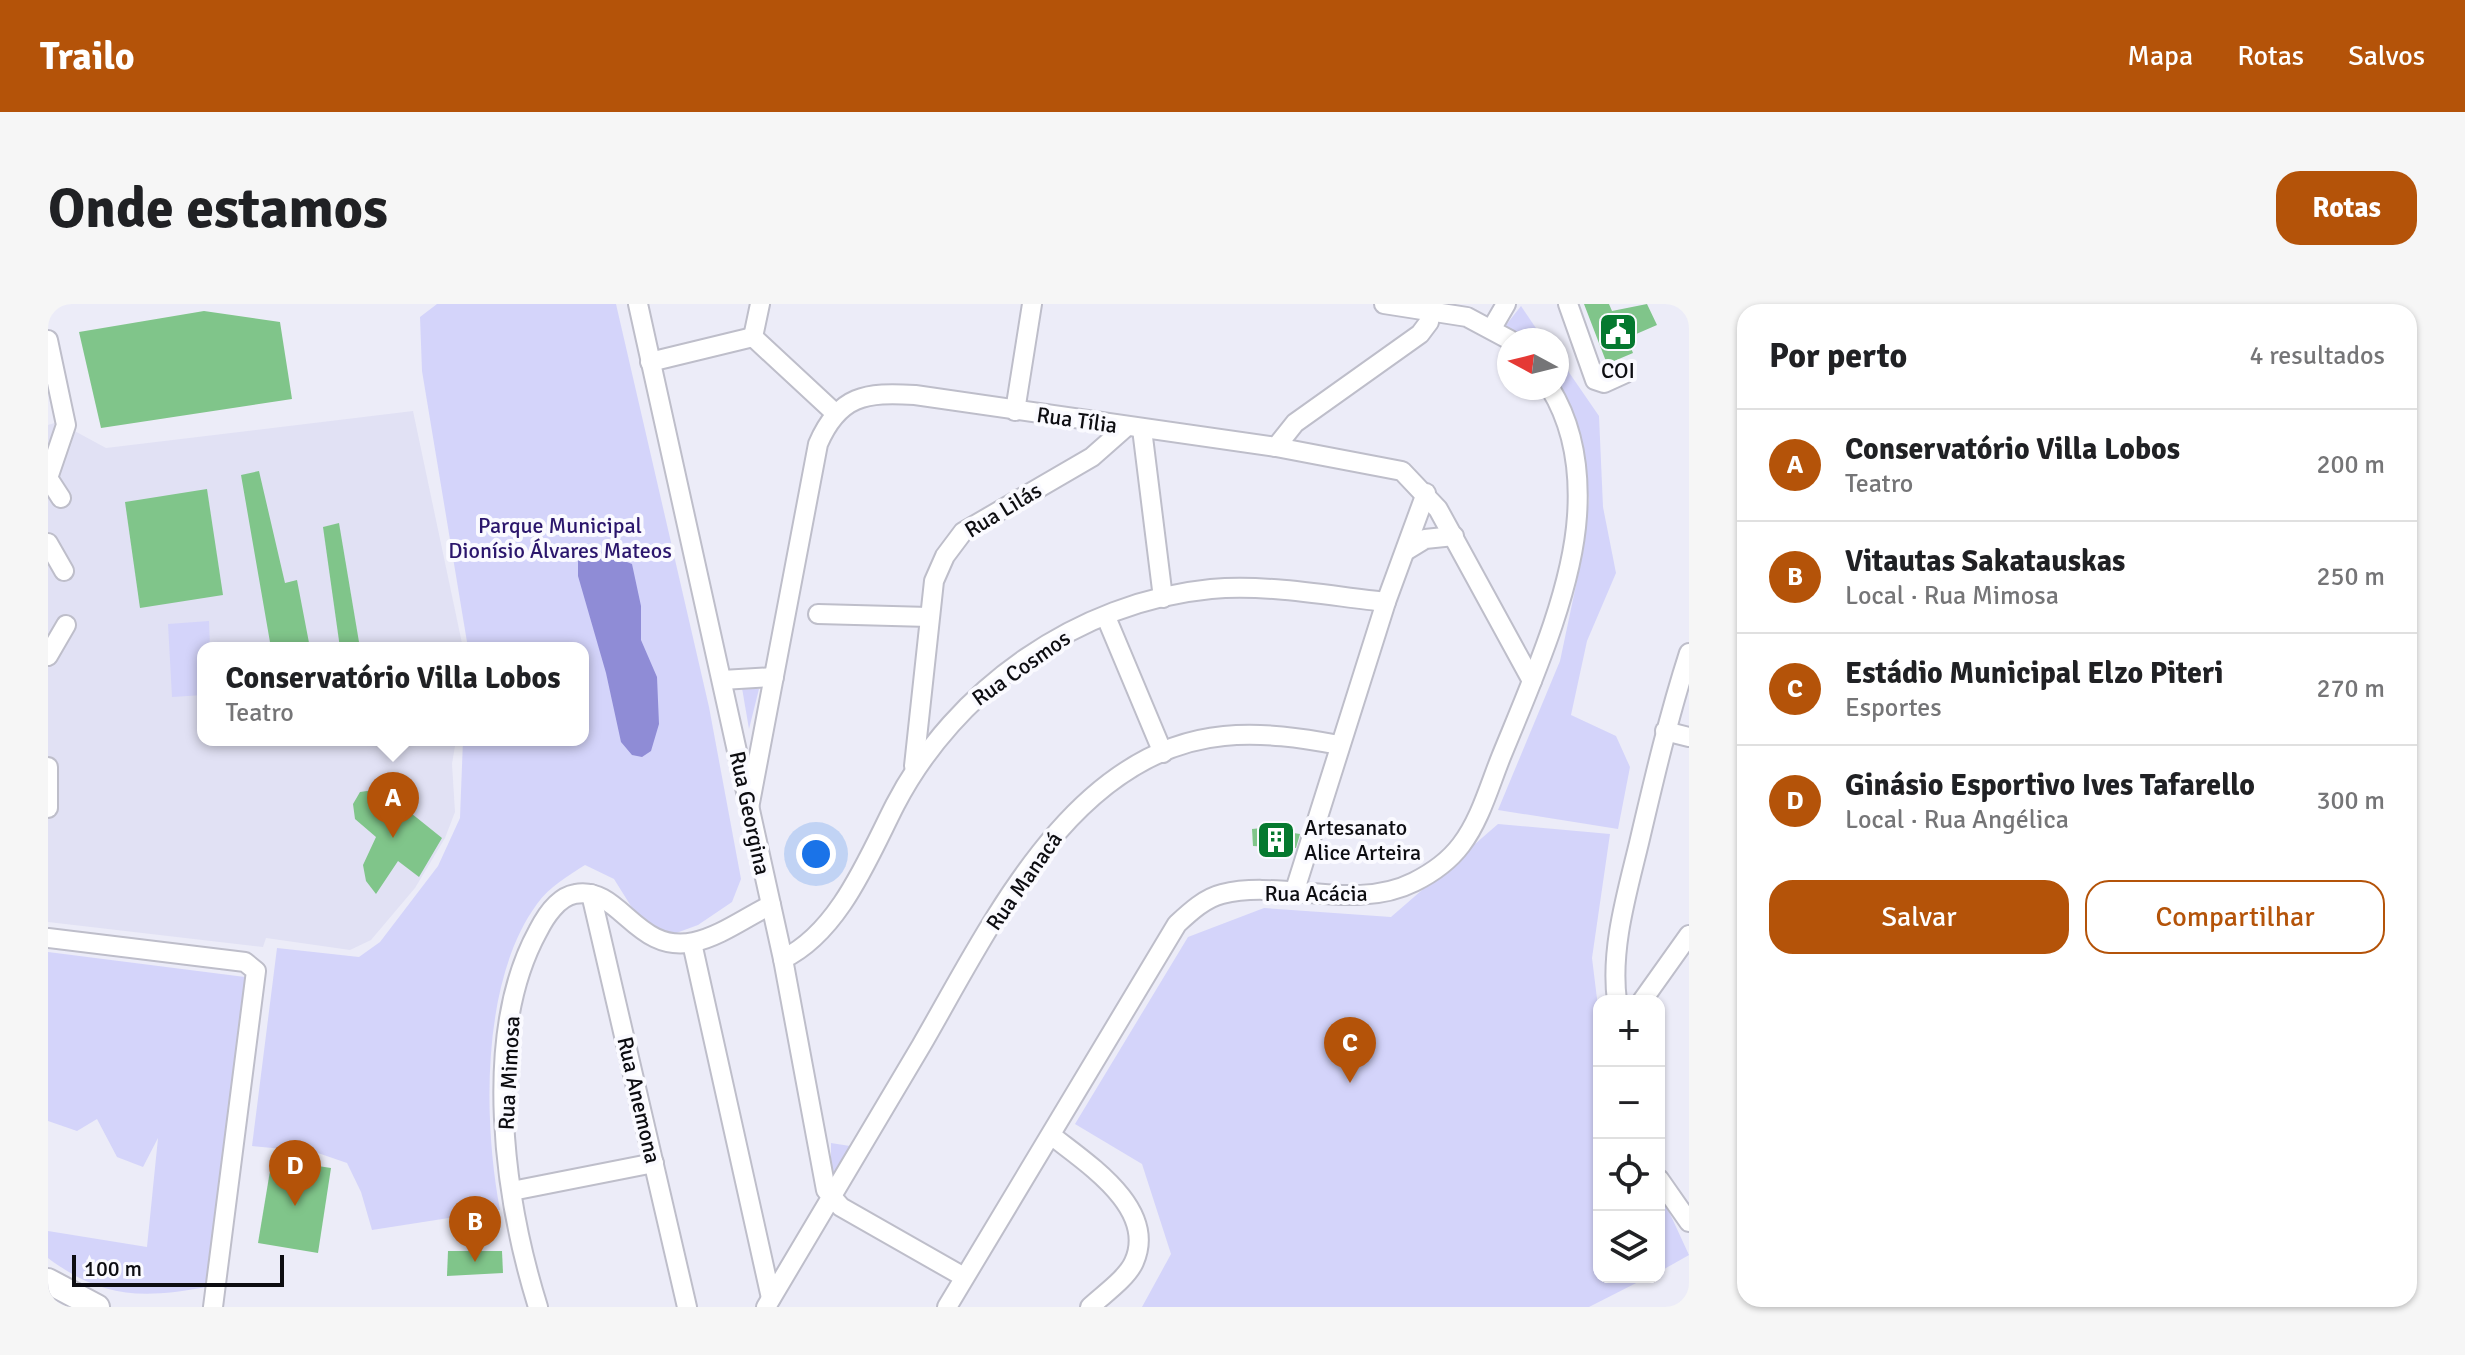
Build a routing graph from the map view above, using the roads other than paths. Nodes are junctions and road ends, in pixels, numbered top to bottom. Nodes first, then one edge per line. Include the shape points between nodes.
1 (638, 304) edge
2 (760, 304) edge
3 (1032, 304) edge
4 (1384, 304) edge
5 (1506, 304) edge
6 (1568, 304) edge
7 (1431, 310) junction
8 (1492, 328) junction
9 (1497, 331) edge
10 (753, 337) junction
11 (48, 340) edge
12 (650, 362) junction
13 (1626, 373) dead end
14 (1555, 400) edge
15 (1015, 411) junction
16 (835, 413) junction
17 (1134, 428) junction
18 (1276, 447) junction
19 (1426, 493) junction
20 (61, 498) dead end
21 (1454, 536) junction
22 (48, 543) edge
23 (1407, 550) junction
24 (64, 571) dead end
25 (1163, 598) junction
26 (1386, 602) junction
27 (818, 614) dead end
28 (929, 617) junction
29 (1106, 617) junction
30 (66, 625) dead end
31 (1689, 653) edge
32 (48, 656) edge
33 (774, 677) junction
34 (722, 680) junction
35 (1532, 681) junction
36 (1665, 731) junction
37 (766, 732) junction
38 (1689, 737) edge
39 (1339, 745) junction
40 (736, 747) junction
41 (1163, 753) junction
42 (48, 767) edge
43 (914, 769) junction
44 (48, 808) edge
45 (749, 808) junction
46 (1294, 893) junction
47 (591, 894) junction
48 (771, 905) junction
49 (1689, 935) edge
50 (48, 938) edge
51 (692, 943) junction
52 (783, 959) junction
53 (1617, 995) edge
54 (1646, 995) edge
55 (1051, 1135) junction
56 (654, 1163) junction
57 (1665, 1188) edge
58 (512, 1191) junction
59 (831, 1199) junction
60 (1689, 1222) edge
61 (964, 1277) junction
62 (48, 1281) edge
63 (769, 1302) edge
64 (97, 1307) edge
65 (213, 1307) edge
66 (538, 1307) edge
67 (687, 1307) edge
68 (947, 1307) edge
69 (1090, 1307) edge

1 - 12 street, Rua Georgina
2 - 10 street
3 - 15 street
4 - 7 street
5 - 8 street
6 - 13 street via 1595,380 1604,383
7 - 8 street
7 - 18 street via 1420,334 1295,423
8 - 9 street
10 - 12 street
10 - 16 street
11 - 20 street via 66,425 48,478
12 - 34 street, Rua Georgina
14 - 35 street, Rua Acácia via 1572,438 1577,518
15 - 16 street, Rua Tília via 879,393
15 - 17 street, Rua Tília
16 - 33 street via 813,464
17 - 18 street, Rua Tília
17 - 25 street
17 - 28 street, Rua Lilás via 963,532 936,574
18 - 19 street, Rua Tília via 1391,467
19 - 21 street, Rua Tília
19 - 23 street
21 - 23 street via 1425,539
21 - 35 street, Rua Tília
22 - 24 street
23 - 26 street
25 - 26 street, Rua Cosmos via 1245,589
25 - 29 street, Rua Cosmos
26 - 39 street
27 - 28 street
28 - 43 street, Rua Lilás
29 - 41 street
29 - 43 street, Rua Cosmos via 1040,649 969,702
30 - 32 street
31 - 36 street
33 - 34 street
33 - 37 street
34 - 40 street, Rua Georgina
35 - 46 street, Rua Acácia via 1473,827 1446,862 1391,891
36 - 38 street
36 - 53 street via 1616,955
37 - 40 street
37 - 45 street
39 - 41 street, Rua Manacá via 1305,738 1225,736
39 - 46 street
40 - 45 street, Rua Georgina
41 - 59 street, Rua Manacá via 1089,798 1031,866
42 - 44 street
43 - 52 street, Rua Cosmos via 822,930
45 - 48 street, Rua Georgina
46 - 55 street, Rua Acácia via 1223,894 1177,924
47 - 51 street via 648,936
47 - 56 street, Rua Anemona
47 - 58 street, Rua Mimosa via 570,895 547,913 517,987 504,1069
48 - 51 street
48 - 52 street, Rua Georgina
49 - 54 street
50 - 65 street via 253,966 257,977
51 - 63 street
52 - 59 street, Rua Georgina via 822,1175
55 - 61 street, Rua Acácia
55 - 69 street via 1114,1189 1139,1234 1133,1265
56 - 58 street
56 - 67 street, Rua Anemona
57 - 60 street
58 - 66 street, Rua Mimosa
59 - 61 street
59 - 63 street
61 - 68 street, Rua Acácia
62 - 64 main road

